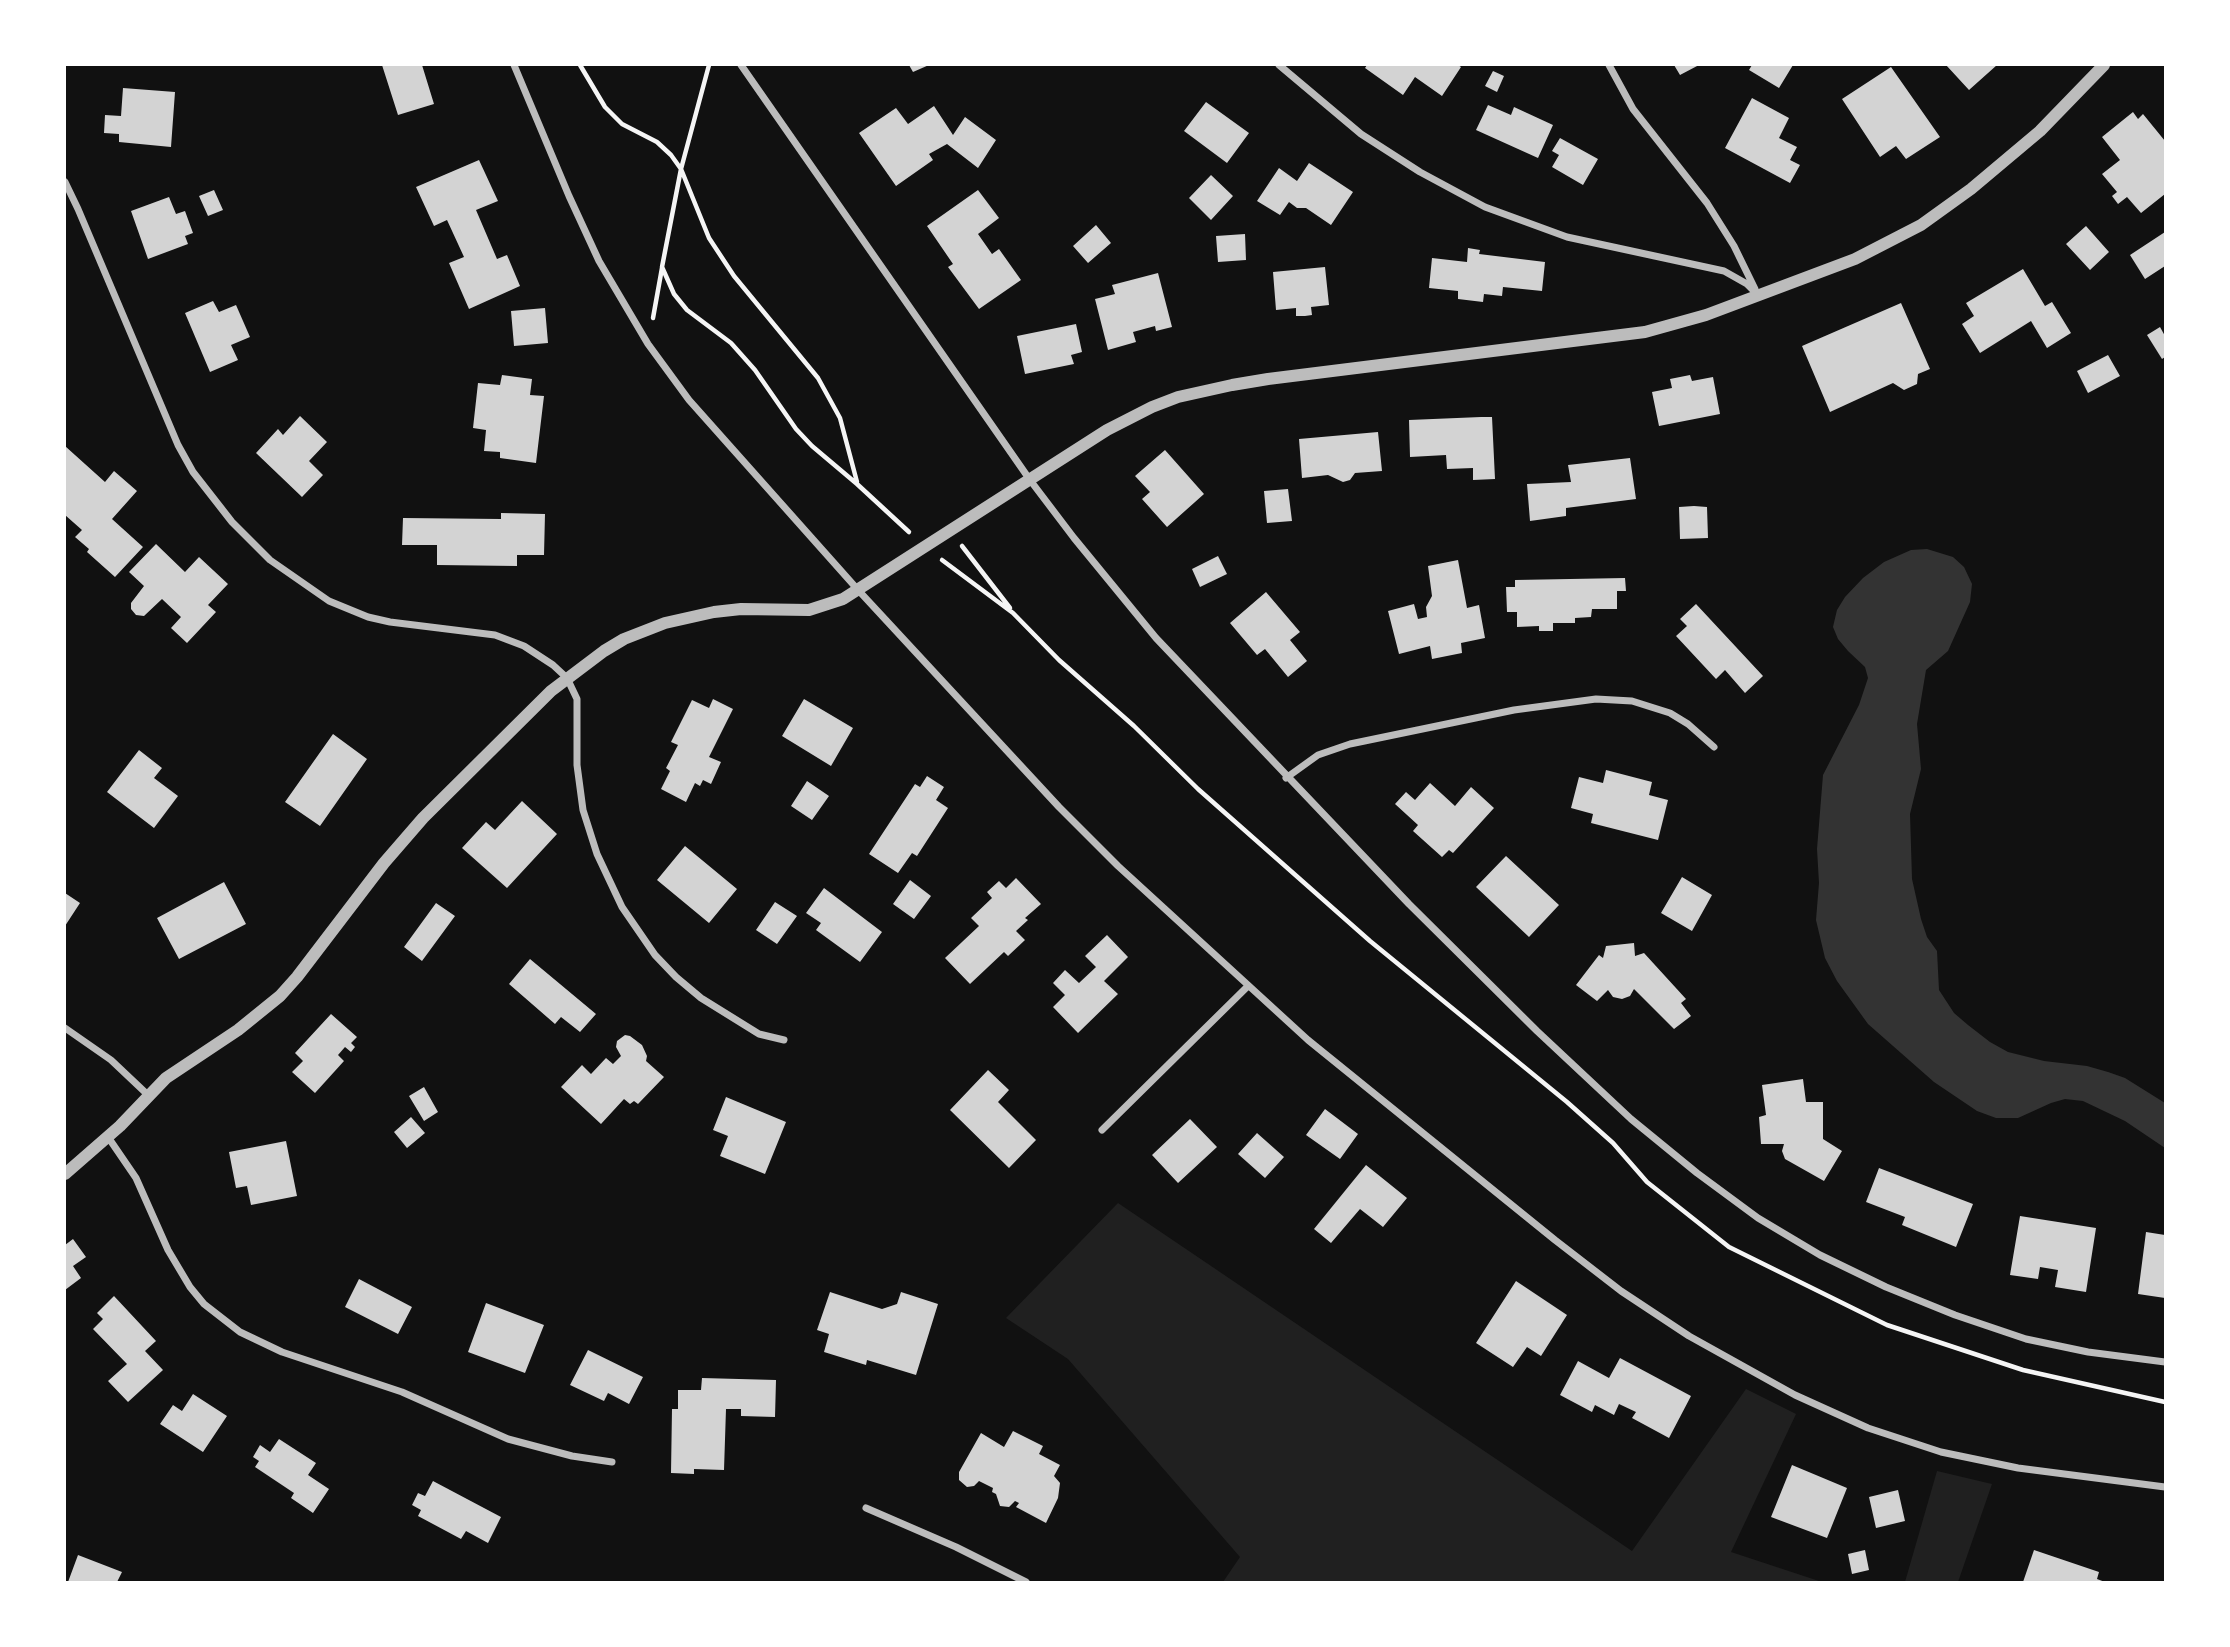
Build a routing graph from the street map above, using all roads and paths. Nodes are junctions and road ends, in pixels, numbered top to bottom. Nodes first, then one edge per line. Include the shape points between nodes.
1 (514, 65) edge
2 (580, 65) edge
3 (709, 65) edge
4 (741, 65) edge
5 (1279, 65) edge
6 (1609, 65) edge
7 (2104, 65) edge
8 (681, 169) junction
9 (65, 182) edge
10 (662, 267) junction
11 (1758, 296) junction
12 (648, 344) junction
13 (1030, 480) junction
14 (858, 484) junction
15 (961, 545) dead end
16 (926, 548) junction
17 (859, 591) junction
18 (1013, 613) junction
19 (567, 678) junction
20 (1714, 747) dead end
21 (1286, 778) junction
22 (1248, 986) junction
23 (65, 1028) edge
24 (784, 1040) dead end
25 (148, 1094) junction
26 (1102, 1130) dead end
27 (108, 1137) junction
28 (65, 1174) edge
29 (2165, 1362) edge
30 (2165, 1402) edge
31 (612, 1462) dead end
32 (2165, 1487) edge
33 (866, 1508) dead end
34 (1026, 1582) edge

1 - 12 street via 584,230
2 - 8 path via 605,107 622,124 657,142
3 - 8 path
4 - 13 street
5 - 11 street via 1361,134 1485,207 1567,237 1717,269 1736,277
6 - 11 street via 1633,109 1721,224
7 - 11 street via 2040,131 1921,225 1855,259
8 - 10 path
8 - 14 path via 709,238 734,276 818,378 840,418
9 - 19 street via 178,445 205,489 251,543 309,589 350,610 390,622 510,639 540,654
10 - 12 path
10 - 14 path via 687,310 731,343 796,429
11 - 13 street via 1645,332 1268,379 1205,391 1125,420
12 - 17 street via 712,428
13 - 16 street
13 - 21 street via 1156,638
14 - 16 path
15 - 18 path
16 - 17 street
16 - 18 path
17 - 19 street via 809,610 741,609 666,623 624,639
17 - 22 street via 1086,835
18 - 30 path via 1198,789 1370,941 1567,1102 1613,1143 1647,1182 1730,1247 1887,1325 2023,1370
19 - 24 street via 577,699 576,765 583,810 622,907 676,977 759,1034
19 - 25 street via 416,825 280,996
20 - 21 street via 1670,713 1632,701 1596,699 1514,710 1350,744 1318,755
21 - 29 street via 1560,1053 1666,1148 1758,1218 1853,1272 1980,1324 2060,1347
22 - 26 street
22 - 32 street via 1340,1067 1590,1267 1689,1336 1758,1376 1868,1428 1941,1452 2018,1468
23 - 25 street via 111,1060
25 - 27 street
27 - 28 street
27 - 31 street via 136,1178 190,1287 240,1332 282,1352 391,1388 508,1439 572,1457
33 - 34 street

